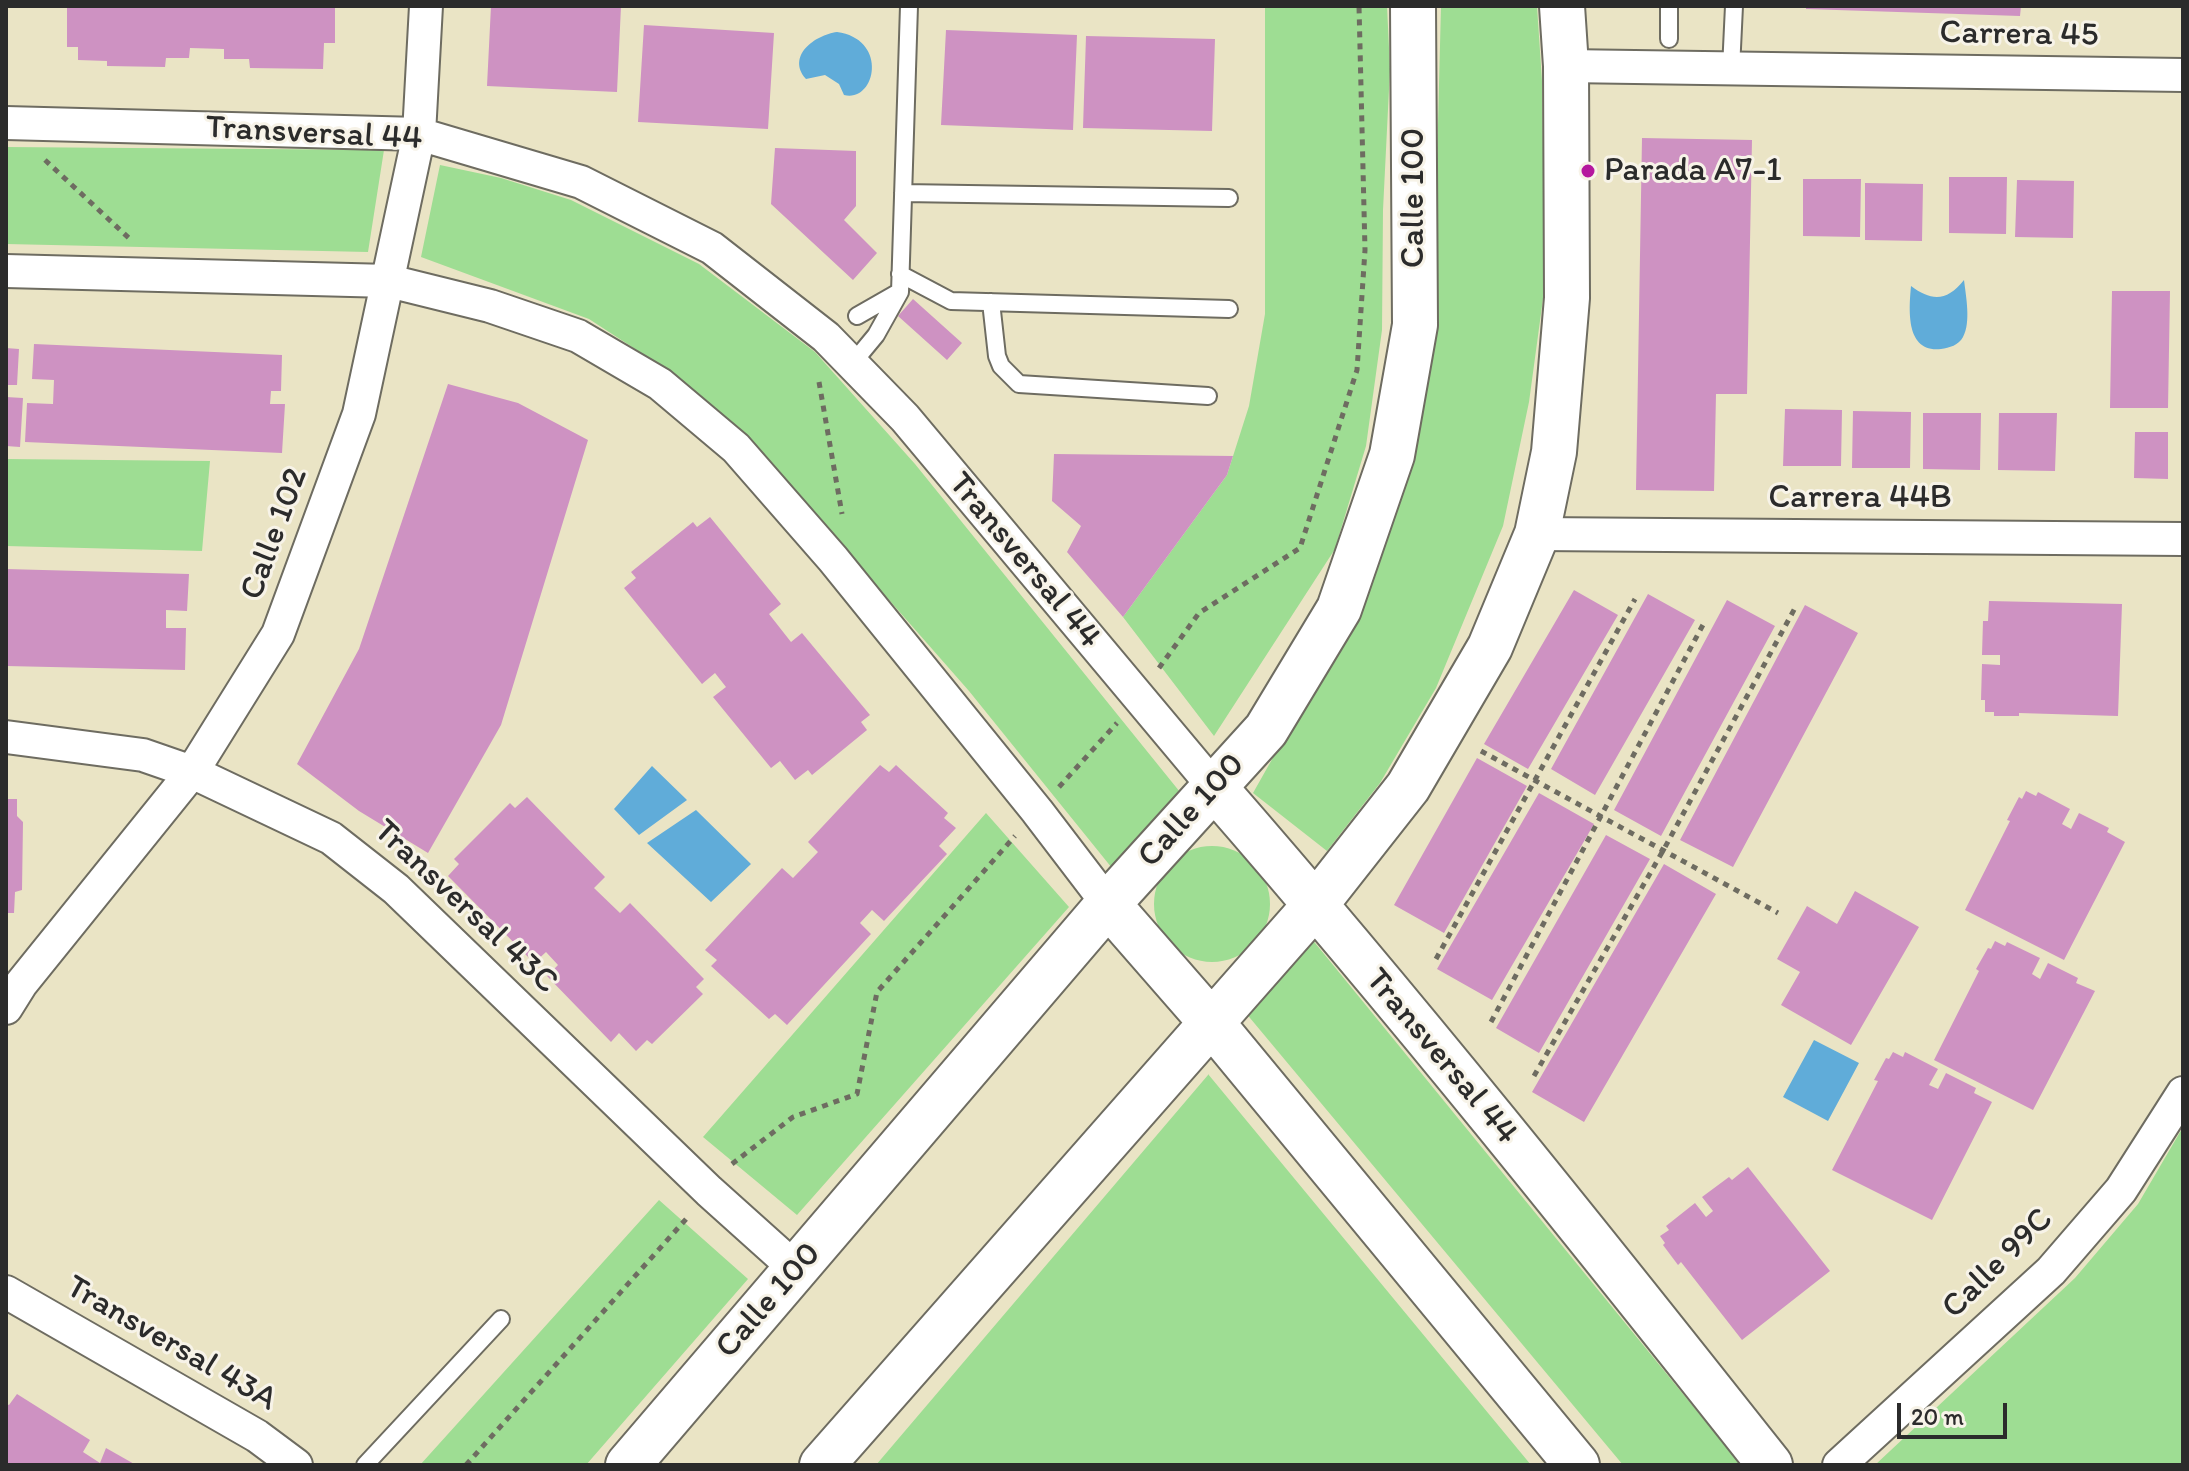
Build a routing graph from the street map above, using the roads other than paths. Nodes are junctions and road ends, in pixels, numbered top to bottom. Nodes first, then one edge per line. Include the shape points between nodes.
1 (426, 6) edge
2 (909, 6) edge
3 (1413, 6) edge
4 (1562, 6) edge
5 (1669, 6) edge
6 (1734, 6) edge
7 (1669, 39) dead end
8 (1566, 66) junction
9 (1731, 69) junction
10 (2183, 75) edge
11 (6, 123) edge
12 (419, 134) junction
13 (903, 193) junction
14 (1229, 198) dead end
15 (6, 271) edge
16 (389, 281) junction
17 (900, 283) junction
18 (991, 302) junction
19 (1229, 309) dead end
20 (857, 316) dead end
21 (852, 364) junction
22 (1208, 396) dead end
23 (1537, 534) junction
24 (2183, 539) edge
25 (6, 737) edge
26 (192, 772) junction
27 (1214, 787) junction
28 (1108, 904) junction
29 (1316, 904) junction
30 (6, 1008) edge
31 (1211, 1022) junction
32 (2183, 1093) edge
33 (797, 1270) junction
34 (6, 1292) edge
35 (501, 1319) dead end
36 (296, 1465) edge
37 (365, 1465) edge
38 (628, 1465) edge
39 (822, 1465) edge
40 (1577, 1465) edge
41 (1770, 1465) edge
42 (1839, 1465) edge

1 - 12 street, Calle 102
2 - 13 lane
3 - 27 street, Calle 100 via 1415,325 1392,455 1339,609 1266,730
4 - 8 street
5 - 7 lane
6 - 9 lane
8 - 9 street, Carrera 45
8 - 23 street via 1567,298 1554,452
9 - 10 street, Carrera 45
11 - 12 street, Transversal 44
12 - 16 street, Calle 102
12 - 21 street, Transversal 44 via 581,182 712,248 826,337
13 - 14 lane
13 - 17 lane
15 - 16 street
16 - 26 street, Calle 102 via 359,414 278,634
16 - 28 street via 490,306 578,336 660,384 736,448 833,559
17 - 18 lane via 951,301
17 - 20 lane
17 - 21 lane via 876,335
18 - 19 lane
18 - 22 lane via 997,356 1019,384
21 - 27 street, Transversal 44 via 905,418
23 - 24 street, Carrera 44B
23 - 29 street via 1490,647 1408,787
25 - 26 street, Transversal 43C via 143,755
26 - 30 street, Calle 102
26 - 33 street, Transversal 43C via 331,838 396,889
27 - 28 street, Calle 100
27 - 29 street, Transversal 44
28 - 31 street
28 - 33 street, Calle 100
29 - 31 street
29 - 41 street, Transversal 44
31 - 39 street
31 - 40 street
32 - 42 street, Calle 99C via 2121,1190 2051,1271
33 - 38 street, Calle 100
34 - 36 street, Transversal 43A via 257,1436
35 - 37 lane

